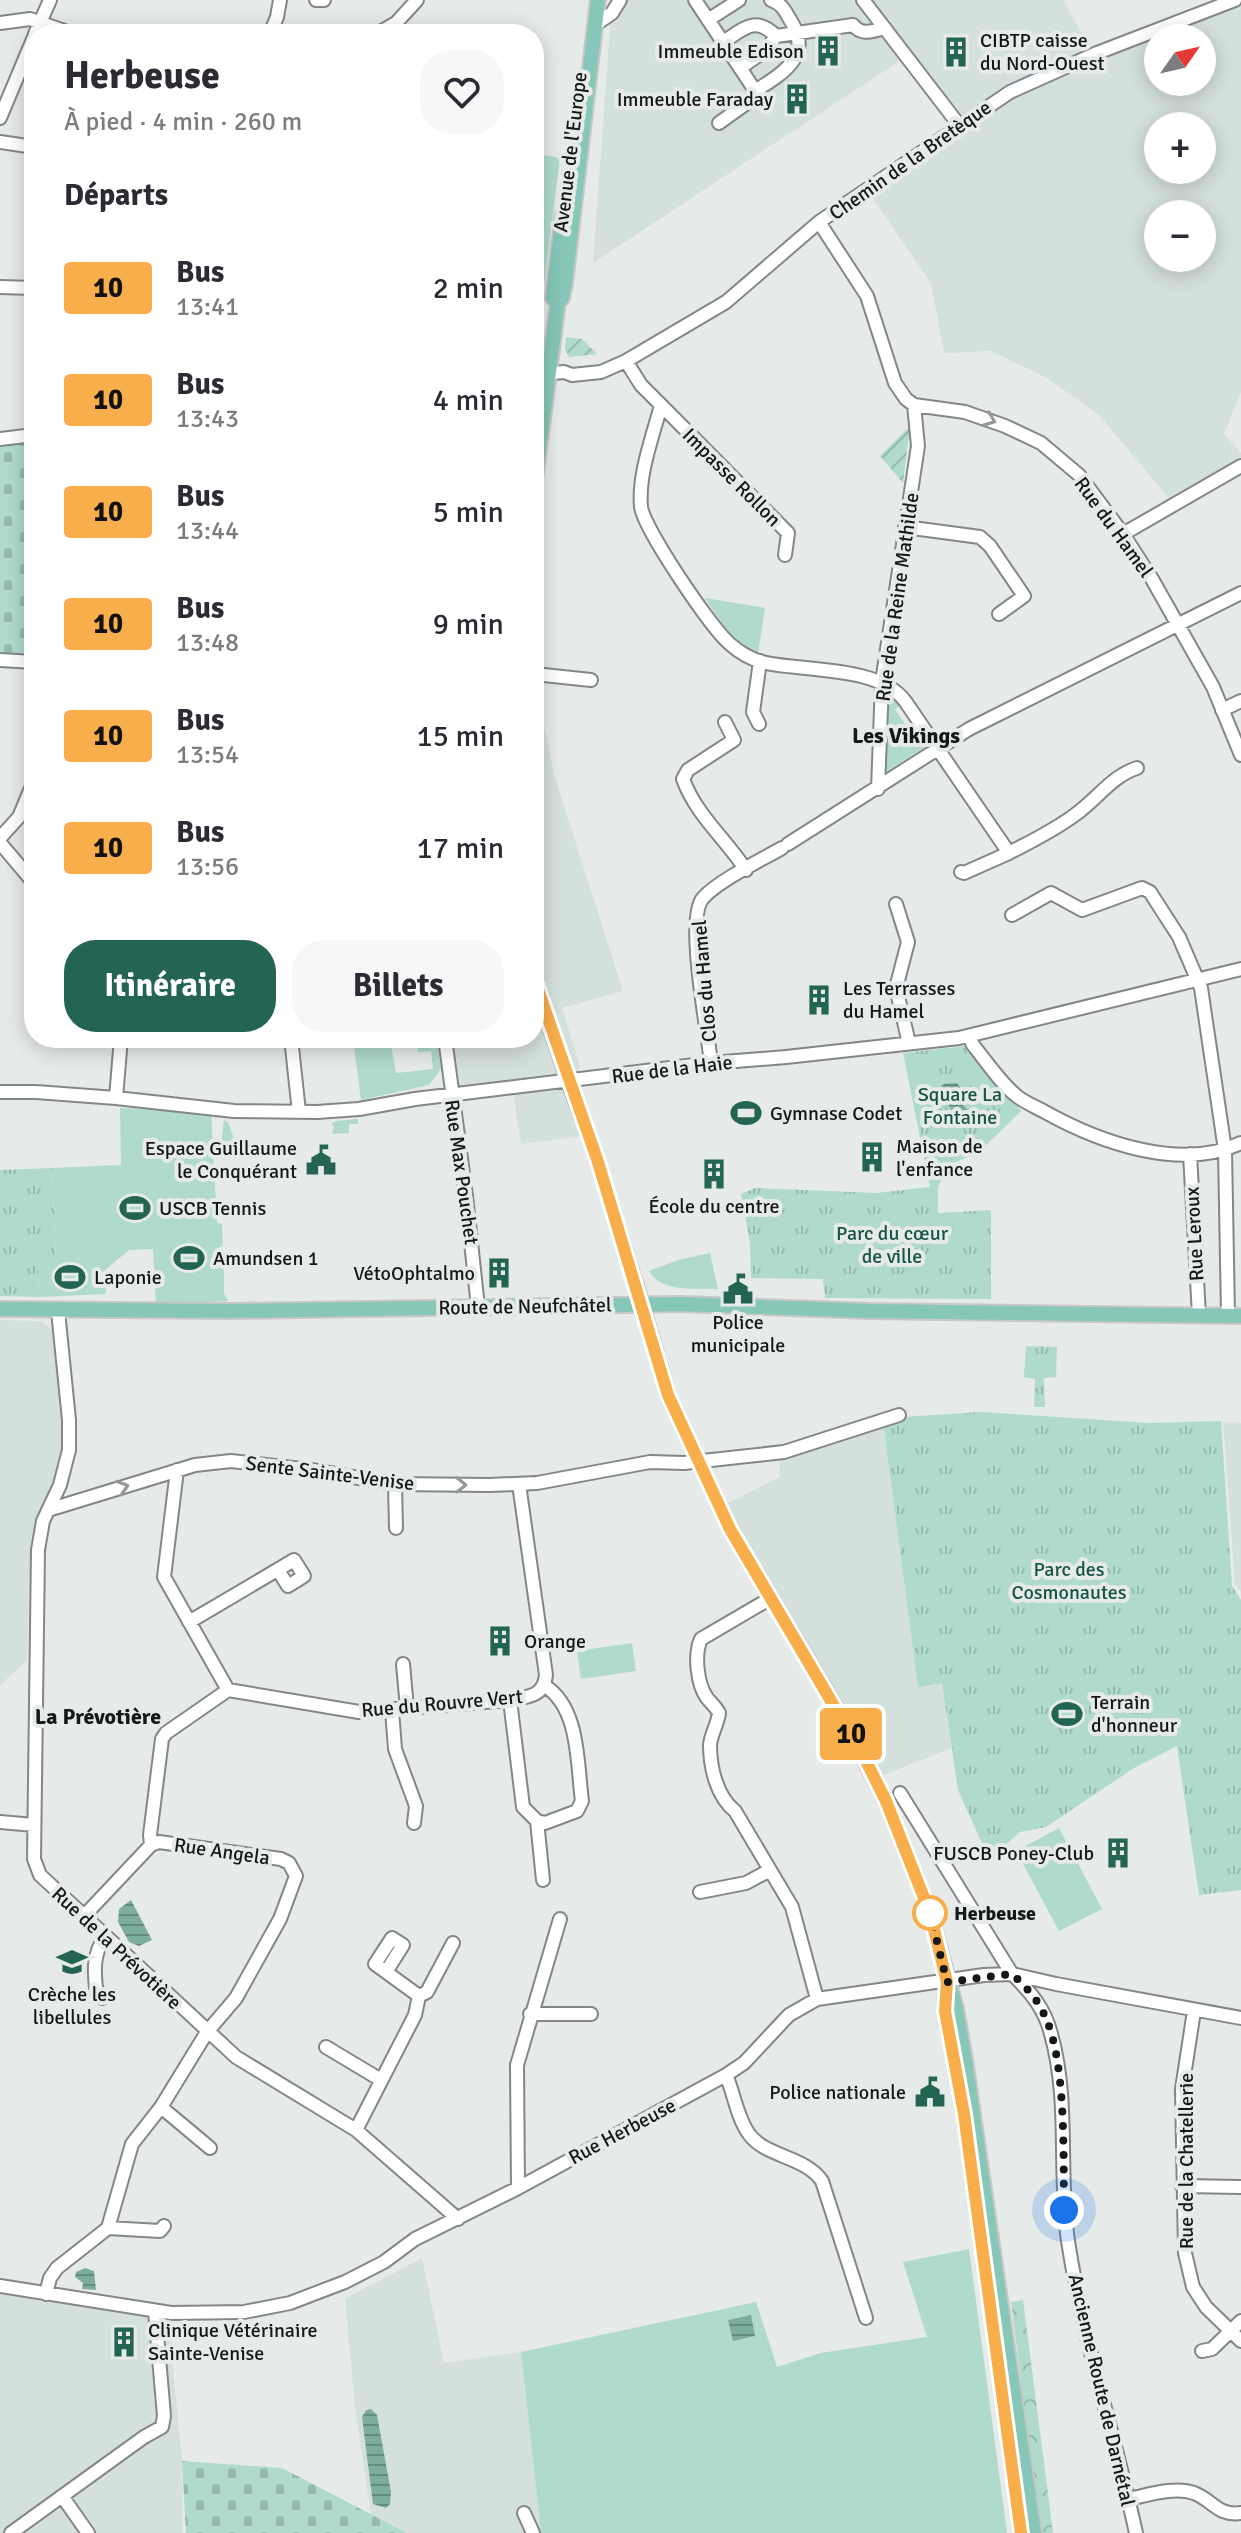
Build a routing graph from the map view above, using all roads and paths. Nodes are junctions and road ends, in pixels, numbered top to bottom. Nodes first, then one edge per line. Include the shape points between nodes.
1 (50, 0) edge
2 (280, 0) edge
3 (316, 0) edge
4 (324, 0) edge
5 (417, 0) edge
6 (589, 0) edge
7 (598, 0) edge
8 (620, 0) edge
9 (695, 0) edge
10 (739, 0) edge
11 (771, 0) edge
12 (1235, 0) edge
13 (864, 2) edge
14 (708, 20) junction
15 (41, 21) junction
16 (0, 23) edge
17 (40, 24) edge
18 (48, 24) edge
19 (274, 24) edge
20 (394, 24) edge
21 (595, 25) junction
22 (853, 25) junction
23 (885, 28) junction
24 (798, 32) junction
25 (776, 36) junction
26 (723, 42) junction
27 (24, 62) edge
28 (740, 68) junction
29 (757, 93) junction
30 (0, 118) edge
31 (719, 123) dead end
32 (959, 125) junction
33 (0, 142) edge
34 (24, 146) edge
35 (819, 222) junction
36 (0, 287) edge
37 (24, 288) edge
38 (558, 302) junction
39 (544, 361) edge
40 (626, 361) junction
41 (544, 374) edge
42 (661, 405) junction
43 (914, 405) junction
44 (24, 436) edge
45 (0, 439) edge
46 (1241, 466) edge
47 (905, 527) junction
48 (1123, 534) junction
49 (785, 555) dead end
50 (1241, 593) edge
51 (999, 614) dead end
52 (1178, 626) junction
53 (0, 660) edge
54 (24, 661) edge
55 (760, 661) junction
56 (544, 675) edge
57 (591, 680) dead end
58 (882, 682) junction
59 (1241, 701) edge
60 (1222, 710) junction
61 (725, 722) dead end
62 (759, 724) dead end
63 (938, 749) junction
64 (1241, 755) edge
65 (1137, 768) dead end
66 (878, 789) junction
67 (24, 805) edge
68 (0, 840) edge
69 (1009, 853) junction
70 (24, 870) edge
71 (746, 870) junction
72 (961, 872) dead end
73 (896, 904) dead end
74 (1012, 915) dead end
75 (1241, 969) edge
76 (1198, 981) junction
77 (544, 1008) edge
78 (969, 1036) junction
79 (909, 1043) junction
80 (120, 1048) edge
81 (292, 1048) edge
82 (446, 1048) edge
83 (711, 1063) junction
84 (568, 1081) junction
85 (0, 1092) edge
86 (452, 1094) junction
87 (116, 1098) junction
88 (299, 1112) junction
89 (1241, 1143) edge
90 (1225, 1150) junction
91 (1190, 1154) junction
92 (635, 1281) joint
93 (641, 1304) junction
94 (478, 1307) junction
95 (0, 1309) edge
96 (58, 1311) junction
97 (1199, 1315) junction
98 (1234, 1316) edge
99 (899, 1415) dead end
100 (697, 1460) junction
101 (177, 1470) junction
102 (395, 1484) junction
103 (519, 1484) junction
104 (48, 1510) junction
105 (396, 1528) dead end
106 (278, 1570) dead end
107 (771, 1598) junction
108 (189, 1622) junction
109 (403, 1664) dead end
110 (545, 1686) junction
111 (228, 1690) junction
112 (510, 1700) junction
113 (407, 1708) junction
114 (392, 1710) junction
115 (900, 1793) dead end
116 (537, 1821) junction
117 (0, 1822) edge
118 (414, 1823) dead end
119 (34, 1825) junction
120 (151, 1845) junction
121 (770, 1870) junction
122 (543, 1880) dead end
123 (700, 1892) dead end
124 (84, 1916) junction
125 (560, 1919) dead end
126 (106, 1936) junction
127 (453, 1943) dead end
128 (386, 1972) dead end
129 (1012, 1974) junction
130 (947, 1982) junction
131 (1056, 1984) junction
132 (419, 1996) junction
133 (102, 1998) dead end
134 (817, 1999) junction
135 (1042, 2009) junction
136 (1194, 2011) junction
137 (530, 2014) junction
138 (591, 2014) dead end
139 (1241, 2018) edge
140 (207, 2032) junction
141 (326, 2047) dead end
142 (726, 2075) junction
143 (381, 2080) junction
144 (161, 2107) junction
145 (356, 2130) junction
146 (210, 2148) dead end
147 (1182, 2186) junction
148 (1241, 2187) edge
149 (518, 2188) junction
150 (458, 2219) junction
151 (164, 2226) dead end
152 (108, 2228) junction
153 (0, 2286) edge
154 (46, 2294) junction
155 (155, 2311) junction
156 (866, 2318) dead end
157 (1241, 2321) edge
158 (1231, 2330) junction
159 (1241, 2341) edge
160 (1202, 2351) dead end
161 (62, 2496) junction
162 (1129, 2499) junction
163 (524, 2513) dead end
164 (1241, 2513) edge
165 (11, 2533) edge
166 (88, 2533) edge
167 (533, 2533) edge
168 (1021, 2533) edge
169 (1034, 2533) edge
170 (1136, 2533) edge

1 - 15 street
2 - 19 street
3 - 4 street
5 - 20 street
6 - 38 main road, Avenue de l'Europe via 553,298
7 - 21 main road, Avenue de l'Europe
8 - 21 street
9 - 14 street
10 - 14 street
11 - 24 street via 783,6
12 - 32 street, Chemin de la Bretèque via 1048,73
13 - 22 street
13 - 23 street
14 - 26 street
15 - 16 street
15 - 17 street
15 - 18 street
21 - 38 main road, Avenue de l'Europe via 565,283
22 - 23 street via 866,33
22 - 24 street
23 - 32 street
24 - 25 street
24 - 29 street via 788,69
25 - 26 street via 758,24
25 - 28 street
26 - 28 street
27 - 30 street
28 - 29 street
29 - 31 street
32 - 35 street, Chemin de la Bretèque
33 - 34 street
35 - 40 street, Chemin de la Bretèque via 726,302
35 - 43 street via 867,296 895,383
36 - 37 street
38 - 39 main road, Avenue de l'Europe
40 - 41 street, Chemin de la Bretèque via 601,372
40 - 42 street
42 - 49 street, Impasse Rollon via 788,533
42 - 55 street via 641,491 646,523 723,636
43 - 47 street, Rue de la Reine Mathilde via 918,446
43 -> 48 street, Rue du Hamel via 982,417 1041,443 1079,475
44 - 45 street
46 - 48 street
47 - 51 street via 980,537 990,546 1024,596
47 - 58 street, Rue de la Reine Mathilde
48 - 52 street, Rue du Hamel
50 - 52 street, Clos du Hamel
52 - 60 street, Rue du Hamel
52 - 63 street, Clos du Hamel
53 - 54 street
55 - 58 street
55 - 62 street via 753,712
56 - 57 street
58 - 63 street via 899,693
58 - 66 street, Rue de la Reine Mathilde
59 - 60 street
60 - 64 street, Rue du Hamel
61 - 71 street via 734,740 688,770 683,779 709,826
63 - 66 street, Clos du Hamel
63 - 69 street
65 - 69 street via 1123,773 1049,833
66 - 71 street, Clos du Hamel
67 - 68 street
68 - 70 street
69 - 72 street
71 - 83 street, Clos du Hamel via 711,891 698,906 695,931
73 - 79 street via 908,942 896,988
74 - 76 street via 1051,893 1082,910 1147,889 1172,923
75 - 76 street, Rue de la Haie
76 - 78 street, Rue de la Haie
76 - 90 street
77 - 84 main road
78 - 79 street, Rue de la Haie
78 - 91 street via 1017,1096 1080,1131 1133,1148
79 - 83 street, Rue de la Haie
80 - 87 street
81 - 88 street
82 - 86 street, Rue Max Pouchet
83 - 84 street, Rue de la Haie
84 - 86 street, Rue de la Haie
84 - 92 street
85 - 87 street, Rue de la Haie
86 - 88 street, Rue de la Haie via 359,1109
86 - 94 street, Rue Max Pouchet
87 - 88 street, Rue de la Haie
89 - 90 street
90 - 91 street
90 - 98 street
91 - 97 street, Rue Leroux
92 - 93 main road
93 - 94 main road, Route de Neufchâtel
93 - 97 main road, Route de Neufchâtel
93 - 100 main road via 668,1395
94 - 96 main road, Route de Neufchâtel
95 - 96 main road, Route de Neufchâtel
96 - 104 street, Rue de la Prévotière via 69,1450
97 - 98 main road, Route de Neufchâtel
99 - 100 street, Sente Sainte-Venise via 784,1452
100 - 103 street, Sente Sainte-Venise via 650,1462
100 - 107 main road
101 - 102 street, Sente Sainte-Venise via 231,1461
104 -> 101 street, Sente Sainte-Venise
101 - 108 street via 163,1570
102 -> 103 street, Sente Sainte-Venise
102 - 105 street
103 - 110 street, Rue du Rouvre Vert
104 - 119 street, Rue de la Prévotière via 36,1578
106 - 108 street
107 - 121 street via 701,1639 697,1649 703,1690 719,1713 710,1744 718,1789
107 - 130 main road via 886,1801 922,1888
108 - 111 street
109 - 113 street
110 - 112 street, Rue du Rouvre Vert via 530,1697
110 - 116 street via 556,1695 572,1726 582,1801 577,1811
111 - 114 street, Rue du Rouvre Vert via 359,1712
111 - 120 street via 162,1739
112 - 113 street, Rue du Rouvre Vert
112 - 116 street via 523,1807
113 - 114 street, Rue du Rouvre Vert
114 - 118 street via 395,1749 416,1806
115 - 129 street, Ancienne Route de Darnétal
116 - 122 street
117 - 119 street
119 - 124 street, Rue de la Prévotière via 34,1859 40,1875
120 - 124 street, Rue Angela
120 - 140 street, Rue Angela via 281,1859 296,1876 280,1919 236,1998
121 - 123 street via 746,1883
121 - 134 street via 792,1907
124 - 126 street, Rue de la Prévotière
125 - 137 street
126 - 133 street via 97,1950 94,1977
126 - 140 street, Rue de la Prévotière
127 - 132 street via 427,1992
128 - 132 street
129 - 130 street, Rue Herbeuse
129 - 131 street, Rue Herbeuse
129 - 135 street, Ancienne Route de Darnétal
130 - 134 street, Rue Herbeuse
130 - 168 main road via 945,2011 971,2160
130 - 169 main road via 977,2131
131 - 135 street
131 - 136 street, Rue Herbeuse
132 - 143 street via 415,2015
134 - 142 street, Rue Herbeuse via 789,2015
135 - 162 street, Ancienne Route de Darnétal via 1055,2053 1064,2210 1076,2286
136 - 139 street, Rue Herbeuse
136 - 147 street, Rue de la Chatellerie via 1182,2089
137 - 138 street
137 - 149 street via 517,2065
140 - 144 street
140 - 145 street, Rue de la Prévotière via 236,2057
141 - 143 street
142 - 149 street, Rue Herbeuse
142 - 156 street via 748,2133 815,2171 822,2181
143 - 145 street
144 - 146 street
144 - 152 street via 132,2144
145 - 150 street, Rue de la Prévotière
147 - 148 street
147 - 158 street, Rue de la Chatellerie via 1185,2253 1193,2287
149 - 150 street, Rue Herbeuse
150 - 155 street, Rue Herbeuse via 437,2226 345,2282 290,2303 244,2312
151 - 152 street via 160,2231
152 - 154 street via 57,2268
153 - 154 street, Rue Herbeuse
154 - 155 street, Rue Herbeuse
155 - 161 street via 162,2427
157 - 158 street
158 - 159 street, Rue de la Chatellerie
158 - 160 street via 1212,2349
161 - 165 street
161 - 166 street
162 - 164 street via 1183,2490 1221,2512
162 - 170 street, Ancienne Route de Darnétal
163 - 167 street

